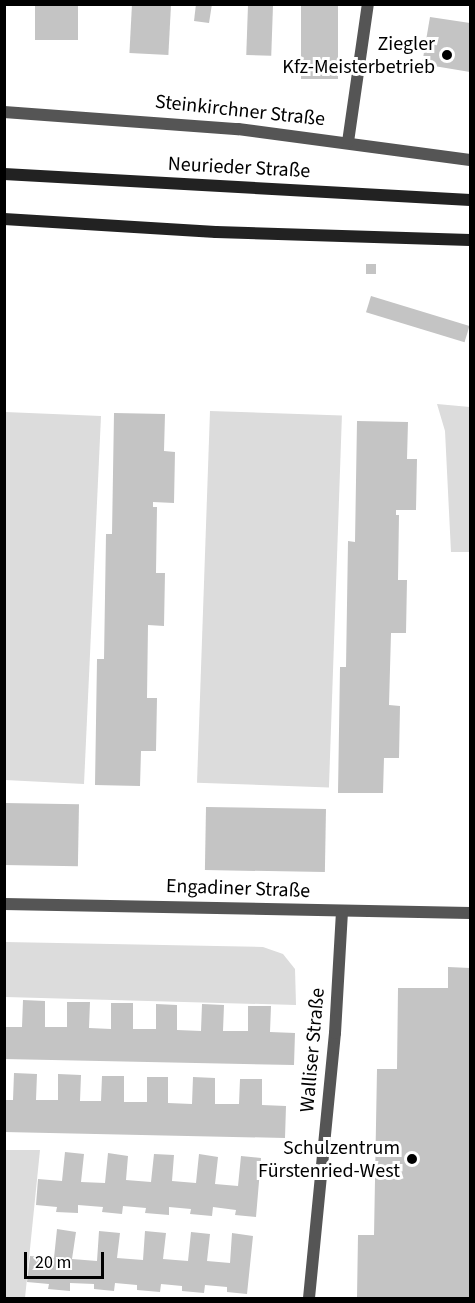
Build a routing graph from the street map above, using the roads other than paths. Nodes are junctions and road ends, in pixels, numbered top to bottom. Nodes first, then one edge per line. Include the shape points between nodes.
1 (368, 4) edge
2 (4, 112) edge
3 (348, 142) junction
4 (471, 160) edge
5 (4, 174) edge
6 (471, 200) edge
7 (4, 219) edge
8 (471, 240) edge
9 (4, 904) edge
10 (342, 911) junction
11 (471, 913) edge
12 (309, 1299) edge

1 - 3 street
2 - 3 street, Steinkirchner Straße via 238,129
3 - 4 street, Steinkirchner Straße
5 - 6 main road, Neurieder Straße
7 - 8 main road via 216,232
9 - 10 street, Engadiner Straße
10 - 11 street, Engadiner Straße
10 - 12 street, Walliser Straße via 335,1033

